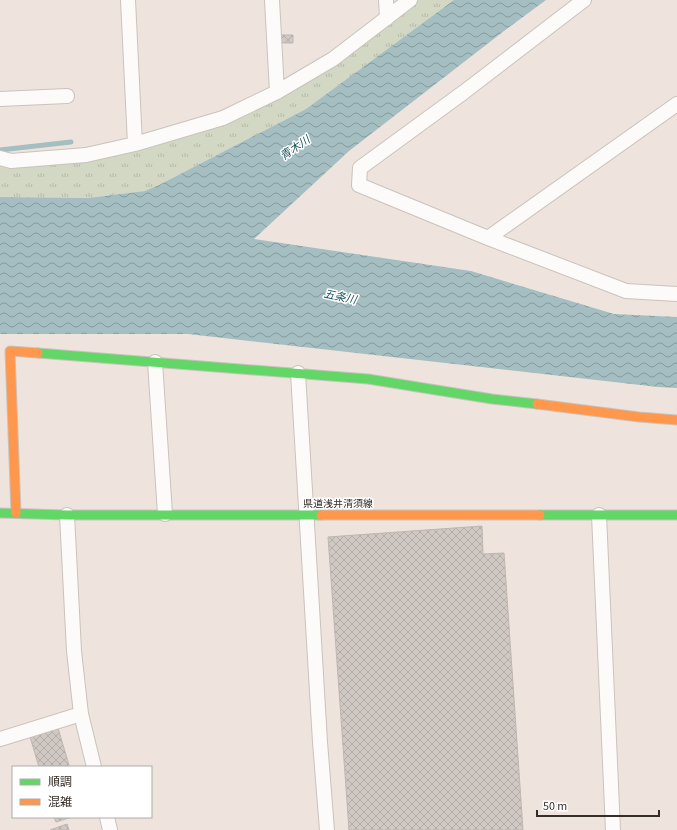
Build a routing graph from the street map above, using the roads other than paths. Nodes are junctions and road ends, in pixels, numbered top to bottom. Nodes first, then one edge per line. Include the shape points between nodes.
1 (128, 0) edge
2 (272, 0) edge
3 (386, 0) edge
4 (410, 0) edge
5 (584, 0) edge
6 (387, 18) junction
7 (277, 92) junction
8 (67, 96) dead end
9 (0, 99) edge
10 (677, 104) edge
11 (135, 144) junction
12 (0, 158) edge
13 (488, 238) junction
14 (677, 294) edge
15 (155, 362) junction
16 (298, 373) junction
17 (677, 420) edge
18 (0, 513) edge
19 (16, 514) junction
20 (165, 514) junction
21 (67, 515) junction
22 (306, 515) junction
23 (599, 515) junction
24 (677, 515) edge
25 (81, 714) junction
26 (0, 739) edge
27 (94, 766) edge
28 (107, 818) edge
29 (110, 830) edge
30 (327, 830) edge
31 (613, 830) edge

1 - 11 street
2 - 7 street
3 - 6 street
4 - 6 street
5 - 13 street via 360,168 360,185
6 - 7 street via 333,59
7 - 11 street via 223,118
8 - 9 street
10 - 13 street
11 - 12 street via 86,155 11,161
13 - 14 street via 626,291
15 - 16 street
15 - 19 street via 10,351
15 - 20 street
16 - 17 street via 368,379 492,399
16 - 22 street
18 - 19 street, 県道浅井清須線
19 - 21 street, 県道浅井清須線
20 - 21 street, 県道浅井清須線
20 - 22 street, 県道浅井清須線
21 - 25 street via 74,650
22 - 23 street, 県道浅井清須線
22 - 30 street
23 - 24 street, 県道浅井清須線
23 - 31 street
25 - 26 street
25 - 27 street
28 - 29 street

